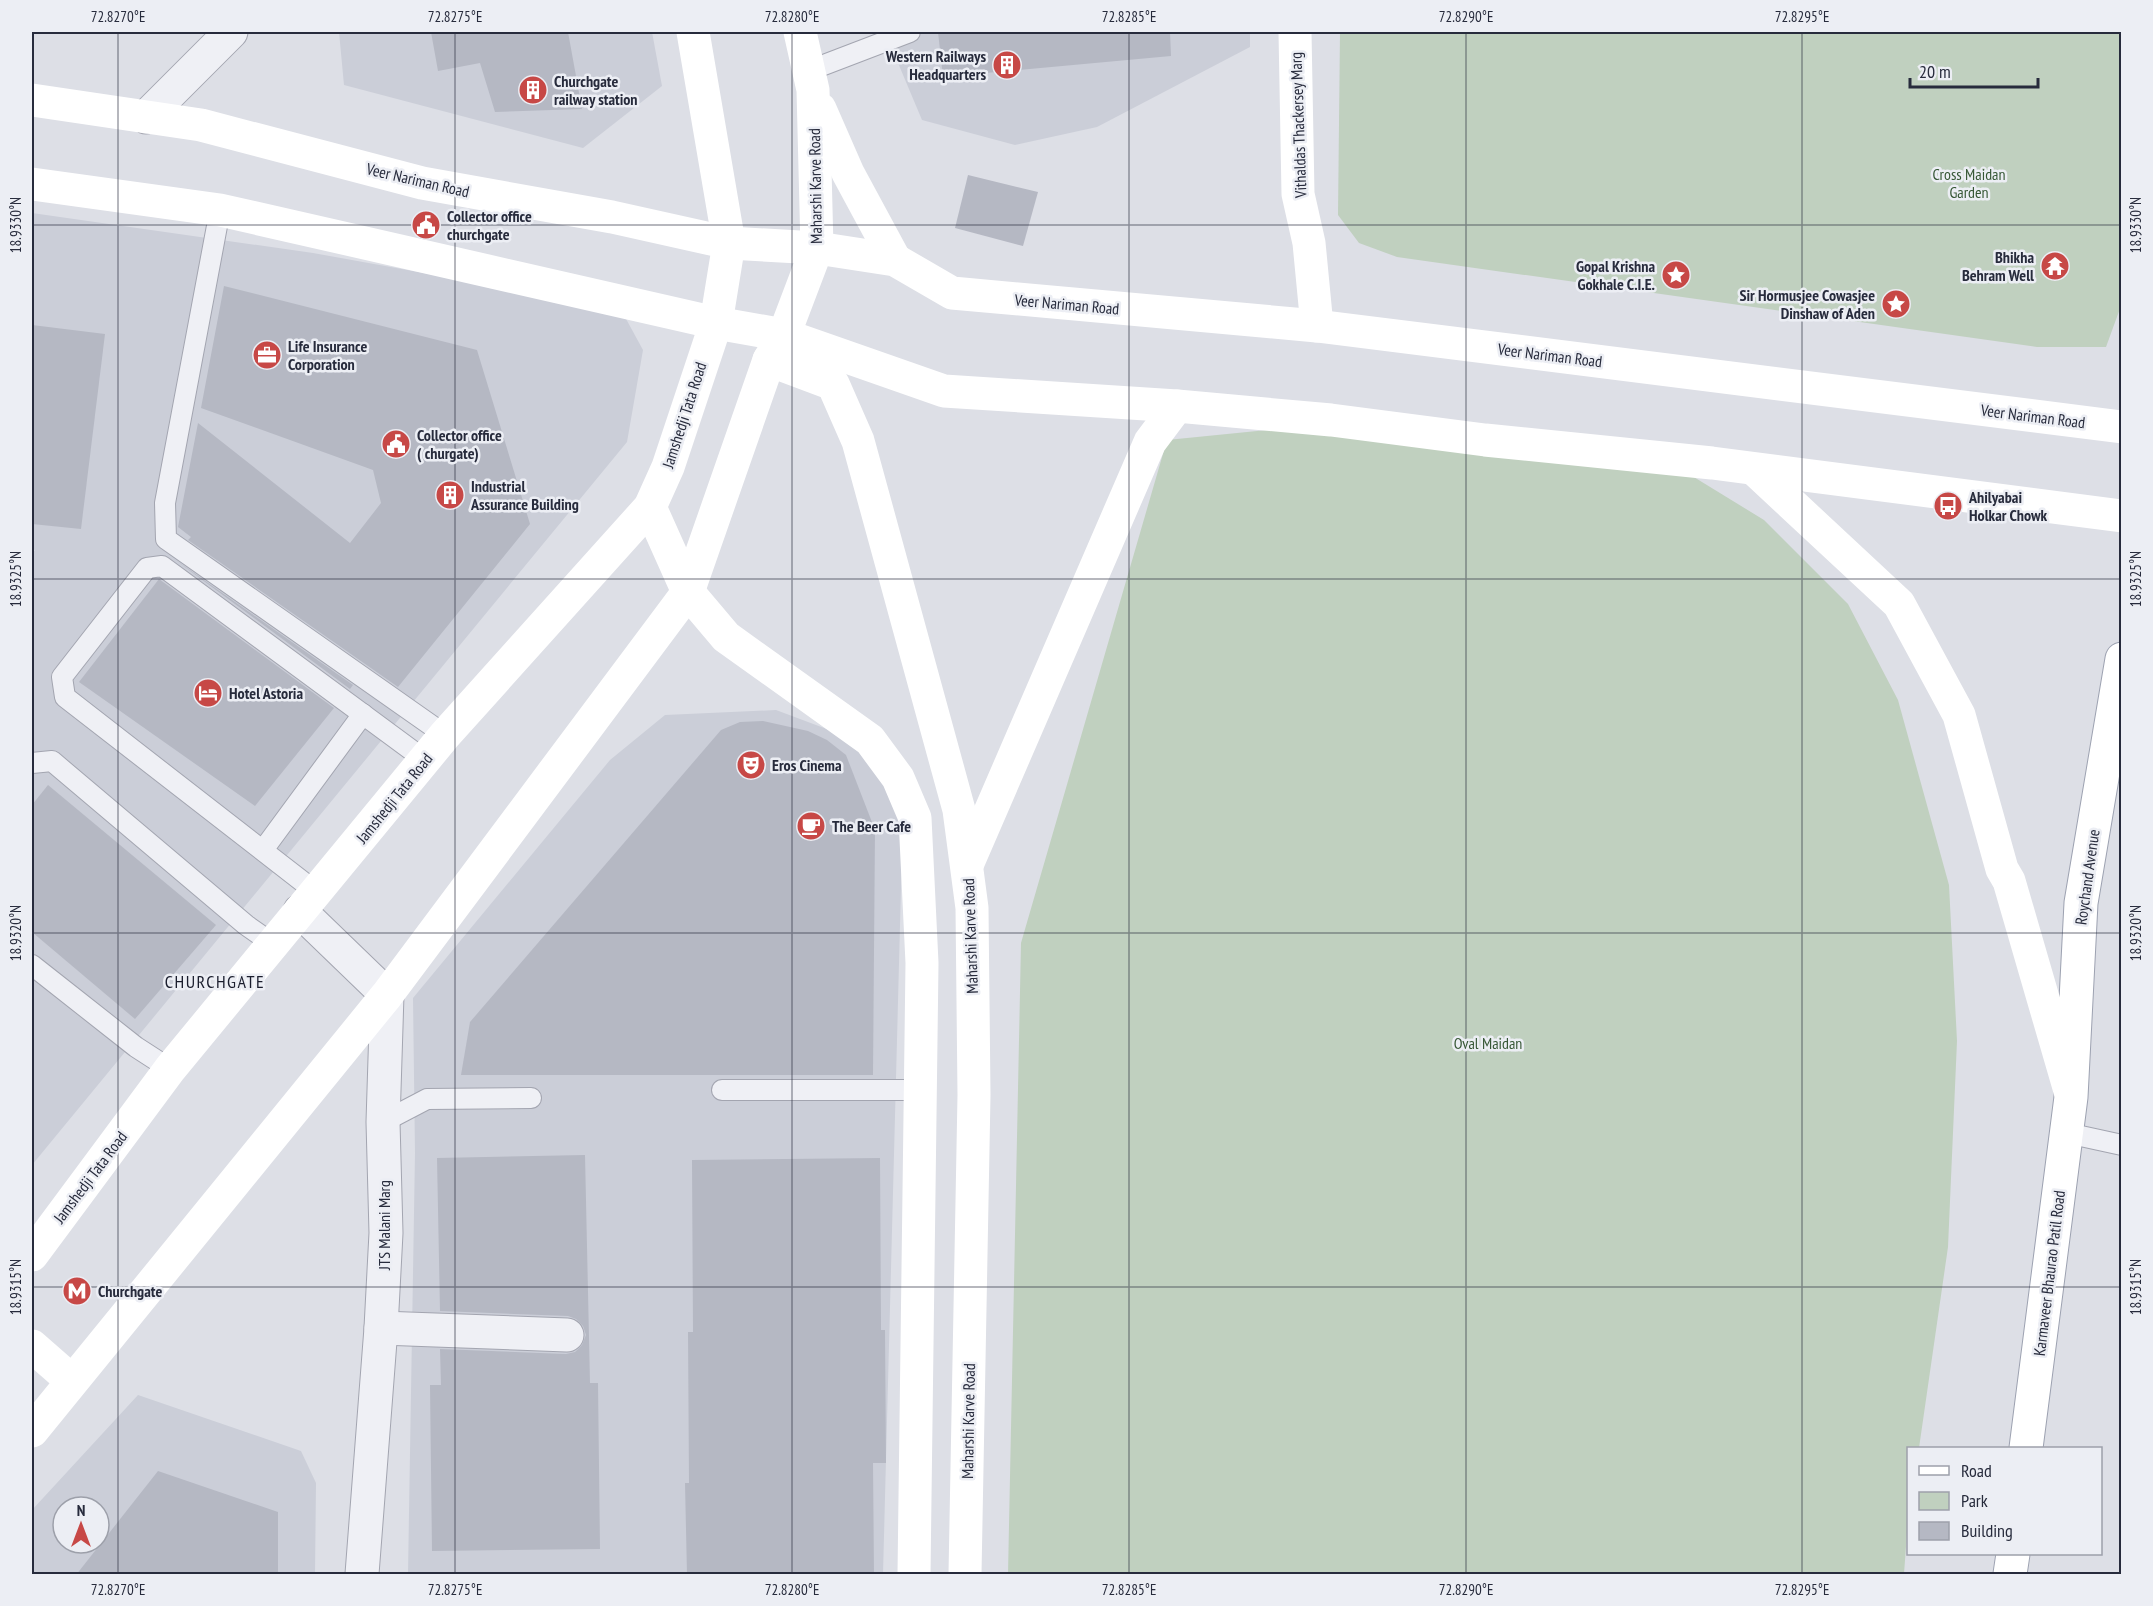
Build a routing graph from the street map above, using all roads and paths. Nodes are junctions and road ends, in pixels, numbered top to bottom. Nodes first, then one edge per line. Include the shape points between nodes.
1 (231, 32) edge
2 (693, 32) edge
3 (800, 32) edge
4 (909, 32) edge
5 (1296, 32) edge
6 (811, 81) junction
7 (32, 100) edge
8 (146, 117) junction
9 (32, 184) edge
10 (220, 210) junction
11 (729, 243) junction
12 (817, 248) junction
13 (895, 260) junction
14 (716, 323) junction
15 (1317, 326) junction
16 (776, 348) junction
17 (1177, 406) junction
18 (2121, 427) edge
19 (1755, 470) junction
20 (650, 507) junction
21 (2121, 516) edge
22 (688, 592) junction
23 (2121, 659) edge
24 (363, 714) junction
25 (445, 735) junction
26 (425, 760) junction
27 (32, 763) edge
28 (263, 849) junction
29 (967, 865) junction
30 (308, 902) junction
31 (273, 944) junction
32 (32, 965) edge
33 (387, 995) junction
34 (170, 1069) junction
35 (722, 1090) dead end
36 (921, 1090) junction
37 (2071, 1097) junction
38 (531, 1098) dead end
39 (383, 1122) junction
40 (2067, 1134) junction
41 (2121, 1146) edge
42 (32, 1255) edge
43 (381, 1328) junction
44 (567, 1335) dead end
45 (32, 1346) edge
46 (72, 1381) junction
47 (32, 1431) edge
48 (2026, 1447) edge
49 (2013, 1555) edge
50 (362, 1575) edge
51 (914, 1575) edge
52 (965, 1575) edge
53 (2010, 1575) edge

1 - 8 street
2 - 11 main road
3 - 6 main road, Maharshi Karve Road
4 - 6 lane
5 - 15 main road, Vithaldas Thackersey Marg via 1298,194 1309,243
6 - 12 main road, Maharshi Karve Road
6 - 13 main road via 848,172
7 - 8 main road, Veer Nariman Road
8 - 11 main road, Veer Nariman Road via 201,125 422,183 612,217
9 - 10 main road
10 - 14 main road
10 - 25 lane via 165,502 166,539
11 - 12 main road, Veer Nariman Road
11 - 14 main road
12 - 13 main road, Veer Nariman Road
12 - 16 main road, Maharshi Karve Road
13 - 15 main road, Veer Nariman Road via 952,293
14 - 16 main road
14 - 20 main road, Jamshedji Tata Road via 668,467
15 - 18 main road, Veer Nariman Road
16 - 17 main road via 944,391
16 - 22 main road
16 - 29 main road, Maharshi Karve Road via 833,384 858,441 959,810
17 - 19 main road via 1331,420
17 - 29 main road via 1150,442
19 - 21 main road
19 - 37 main road via 1899,604 1959,715
20 - 22 main road
20 - 25 main road, Jamshedji Tata Road
22 - 33 main road
22 - 36 main road via 726,637 870,740 898,778 915,818 922,963
23 - 37 main road, Roychand Avenue via 2081,903
24 - 26 lane
24 - 28 lane
24 - 28 lane via 162,566 147,568 62,677 64,697
25 - 26 main road, Jamshedji Tata Road
26 - 30 main road, Jamshedji Tata Road
27 - 31 lane via 52,761
28 - 30 lane
29 - 52 main road, Maharshi Karve Road via 972,908 974,1095
30 - 31 main road, Jamshedji Tata Road
30 - 33 street
31 - 34 main road, Jamshedji Tata Road
32 - 34 lane
33 - 39 street, JTS Malani Marg
33 - 46 main road
34 - 42 main road, Jamshedji Tata Road
35 - 36 lane
36 - 51 main road
37 - 40 main road, Karmaveer Bhaurao Patil Road
38 - 39 lane via 427,1099
39 - 43 street, JTS Malani Marg via 386,1233
40 - 41 lane
40 - 48 main road, Karmaveer Bhaurao Patil Road
43 - 44 street
43 - 50 street, JTS Malani Marg
45 - 46 main road
46 - 47 main road
49 - 53 main road

